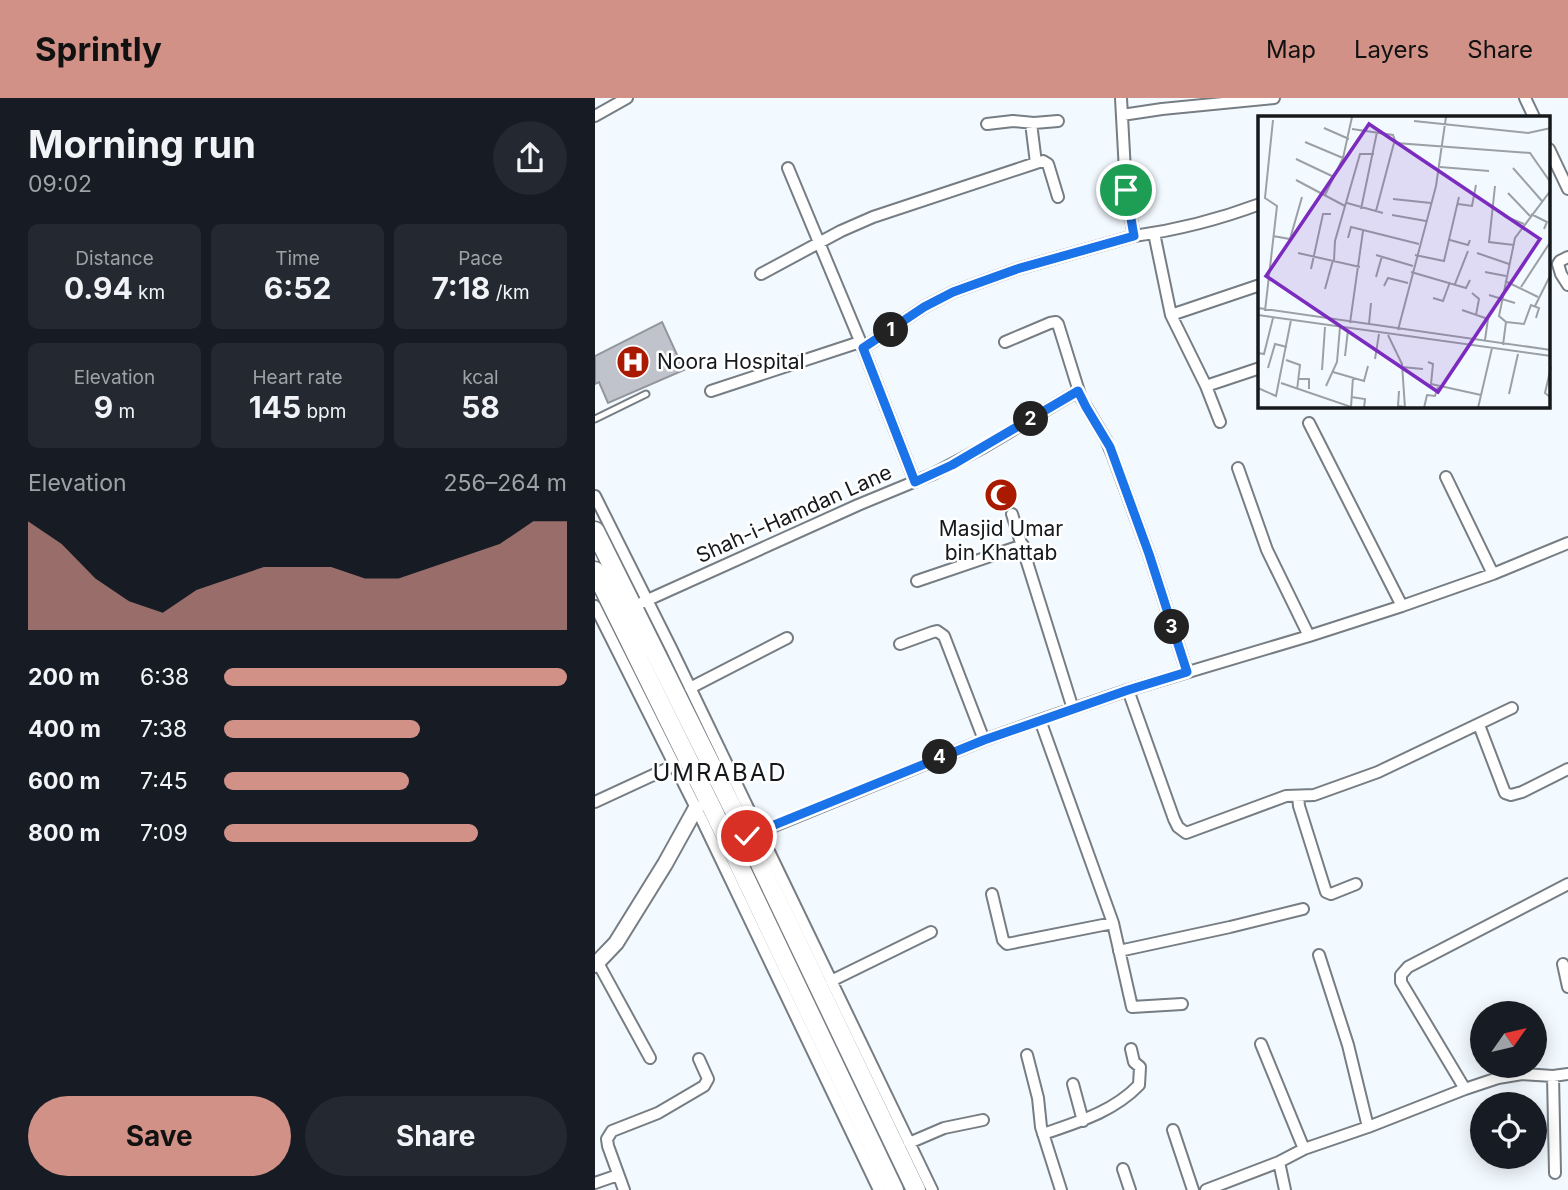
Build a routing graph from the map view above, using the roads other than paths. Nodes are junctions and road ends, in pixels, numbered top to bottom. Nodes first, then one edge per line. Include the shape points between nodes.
1 (627, 98) edge
2 (1121, 98) edge
3 (1274, 98) edge
4 (1525, 98) edge
5 (1232, 100) edge
6 (1122, 115) junction
7 (595, 116) edge
8 (1534, 116) edge
9 (1058, 121) dead end
10 (1031, 123) junction
11 (987, 124) dead end
12 (1551, 157) edge
13 (1036, 163) junction
14 (788, 168) dead end
15 (1568, 189) edge
16 (1058, 197) dead end
17 (1258, 205) edge
18 (1154, 233) junction
19 (1134, 236) junction
20 (819, 242) junction
21 (1568, 257) edge
22 (1553, 265) edge
23 (761, 274) dead end
24 (1568, 285) edge
25 (1258, 286) edge
26 (1171, 315) junction
27 (1005, 342) dead end
28 (862, 345) junction
29 (1258, 369) edge
30 (1206, 386) junction
31 (711, 391) dead end
32 (1078, 391) junction
33 (646, 394) dead end
34 (595, 419) edge
35 (1220, 422) dead end
36 (1309, 423) dead end
37 (1238, 468) dead end
38 (1446, 477) dead end
39 (915, 482) junction
40 (595, 496) edge
41 (1012, 514) dead end
42 (595, 531) edge
43 (1568, 543) edge
44 (1023, 545) junction
45 (595, 571) edge
46 (1493, 574) junction
47 (917, 582) dead end
48 (640, 603) junction
49 (595, 606) edge
50 (1402, 606) junction
51 (598, 619) edge
52 (1309, 636) junction
53 (787, 638) dead end
54 (900, 644) dead end
55 (1187, 672) junction
56 (690, 688) junction
57 (1128, 690) junction
58 (1512, 708) dead end
59 (1073, 709) junction
60 (1040, 720) junction
61 (1479, 725) junction
62 (984, 740) junction
63 (675, 765) junction
64 (1568, 769) edge
65 (1297, 796) junction
66 (595, 803) edge
67 (696, 808) junction
68 (753, 834) junction
69 (1356, 884) dead end
70 (1568, 884) edge
71 (992, 894) dead end
72 (1303, 909) dead end
73 (1113, 923) junction
74 (931, 932) dead end
75 (1119, 951) junction
76 (1319, 956) dead end
77 (597, 964) edge
78 (1563, 964) dead end
79 (831, 981) junction
80 (787, 982) junction
81 (1568, 987) edge
82 (1182, 1004) dead end
83 (1261, 1044) dead end
84 (1131, 1049) dead end
85 (1027, 1055) dead end
86 (650, 1058) dead end
87 (699, 1059) dead end
88 (1568, 1074) edge
89 (1553, 1076) junction
90 (1073, 1084) dead end
91 (1465, 1089) junction
92 (982, 1120) dead end
93 (1083, 1121) junction
94 (1368, 1127) junction
95 (1173, 1130) dead end
96 (1043, 1134) junction
97 (909, 1143) junction
98 (1304, 1149) junction
99 (1279, 1161) junction
100 (1123, 1170) dead end
101 (1555, 1173) dead end
102 (618, 1175) junction
103 (595, 1183) edge
104 (624, 1190) edge
105 (879, 1190) edge
106 (894, 1190) edge
107 (916, 1190) edge
108 (932, 1190) edge
109 (1061, 1190) edge
110 (1129, 1190) edge
111 (1193, 1190) edge
112 (1206, 1190) edge
113 (1285, 1190) edge

1 - 7 street
2 - 6 street
3 - 5 street
4 - 8 street
5 - 6 street
6 - 19 street
9 - 10 street
10 - 11 street
10 - 13 street
12 - 15 street
13 - 16 street via 1048,164
13 - 20 street via 873,217
14 - 20 street
17 - 18 street
18 - 19 street
18 - 26 street
19 - 28 street via 953,292
20 - 23 street
20 - 28 street
21 - 22 street
22 - 24 street
25 - 26 street
26 - 30 street
27 - 32 street via 1056,322
28 - 31 street
28 - 39 street
29 - 30 street
30 - 35 street
32 - 39 street, Shah-i-Hamdan Lane
32 - 55 street via 1110,447
33 - 34 lane
36 - 50 street
37 - 52 street via 1267,551
38 - 46 street
39 - 48 street, Shah-i-Hamdan Lane
40 - 48 street
41 - 44 street
42 - 48 highway
43 - 46 street
44 - 47 street
44 - 59 street
45 - 80 highway via 707,798
46 - 50 street
48 - 56 street
48 - 68 highway
49 - 51 street
50 - 52 street
51 - 63 street
52 - 55 street
53 - 56 street
54 - 62 street via 937,631 944,636
55 - 57 street
56 - 68 street
57 - 59 street
57 - 65 street via 1181,831 1191,832 1286,796
58 - 61 street
59 - 60 street
60 - 62 street
60 - 73 street
61 - 64 street via 1505,793 1522,792
61 - 65 street via 1378,772 1314,795
62 - 68 street
63 - 66 street
63 - 67 street
65 - 69 street via 1326,892
67 - 77 street via 616,943
67 - 80 street
68 - 79 street
68 - 107 highway
70 - 91 street via 1408,967 1401,975
71 - 73 street via 1007,944
72 - 75 street
73 - 75 street
74 - 79 street
75 - 82 street via 1132,1007
76 - 94 street
77 - 86 street
78 - 81 street
79 - 97 street
80 - 105 street
80 - 106 highway
83 - 98 street
84 - 93 street via 1140,1067 1139,1085 1125,1100
85 - 96 street
87 - 102 street via 708,1079 704,1086 658,1113 608,1134
88 - 89 street
89 - 91 street via 1522,1074
89 - 101 street
90 - 93 street
91 - 94 street
92 - 97 street
93 - 96 street
94 - 98 street
95 - 111 street
96 - 109 street
97 - 108 street
98 - 99 street
99 - 112 street
99 - 113 street
100 - 110 street
102 - 103 street
102 - 104 street

